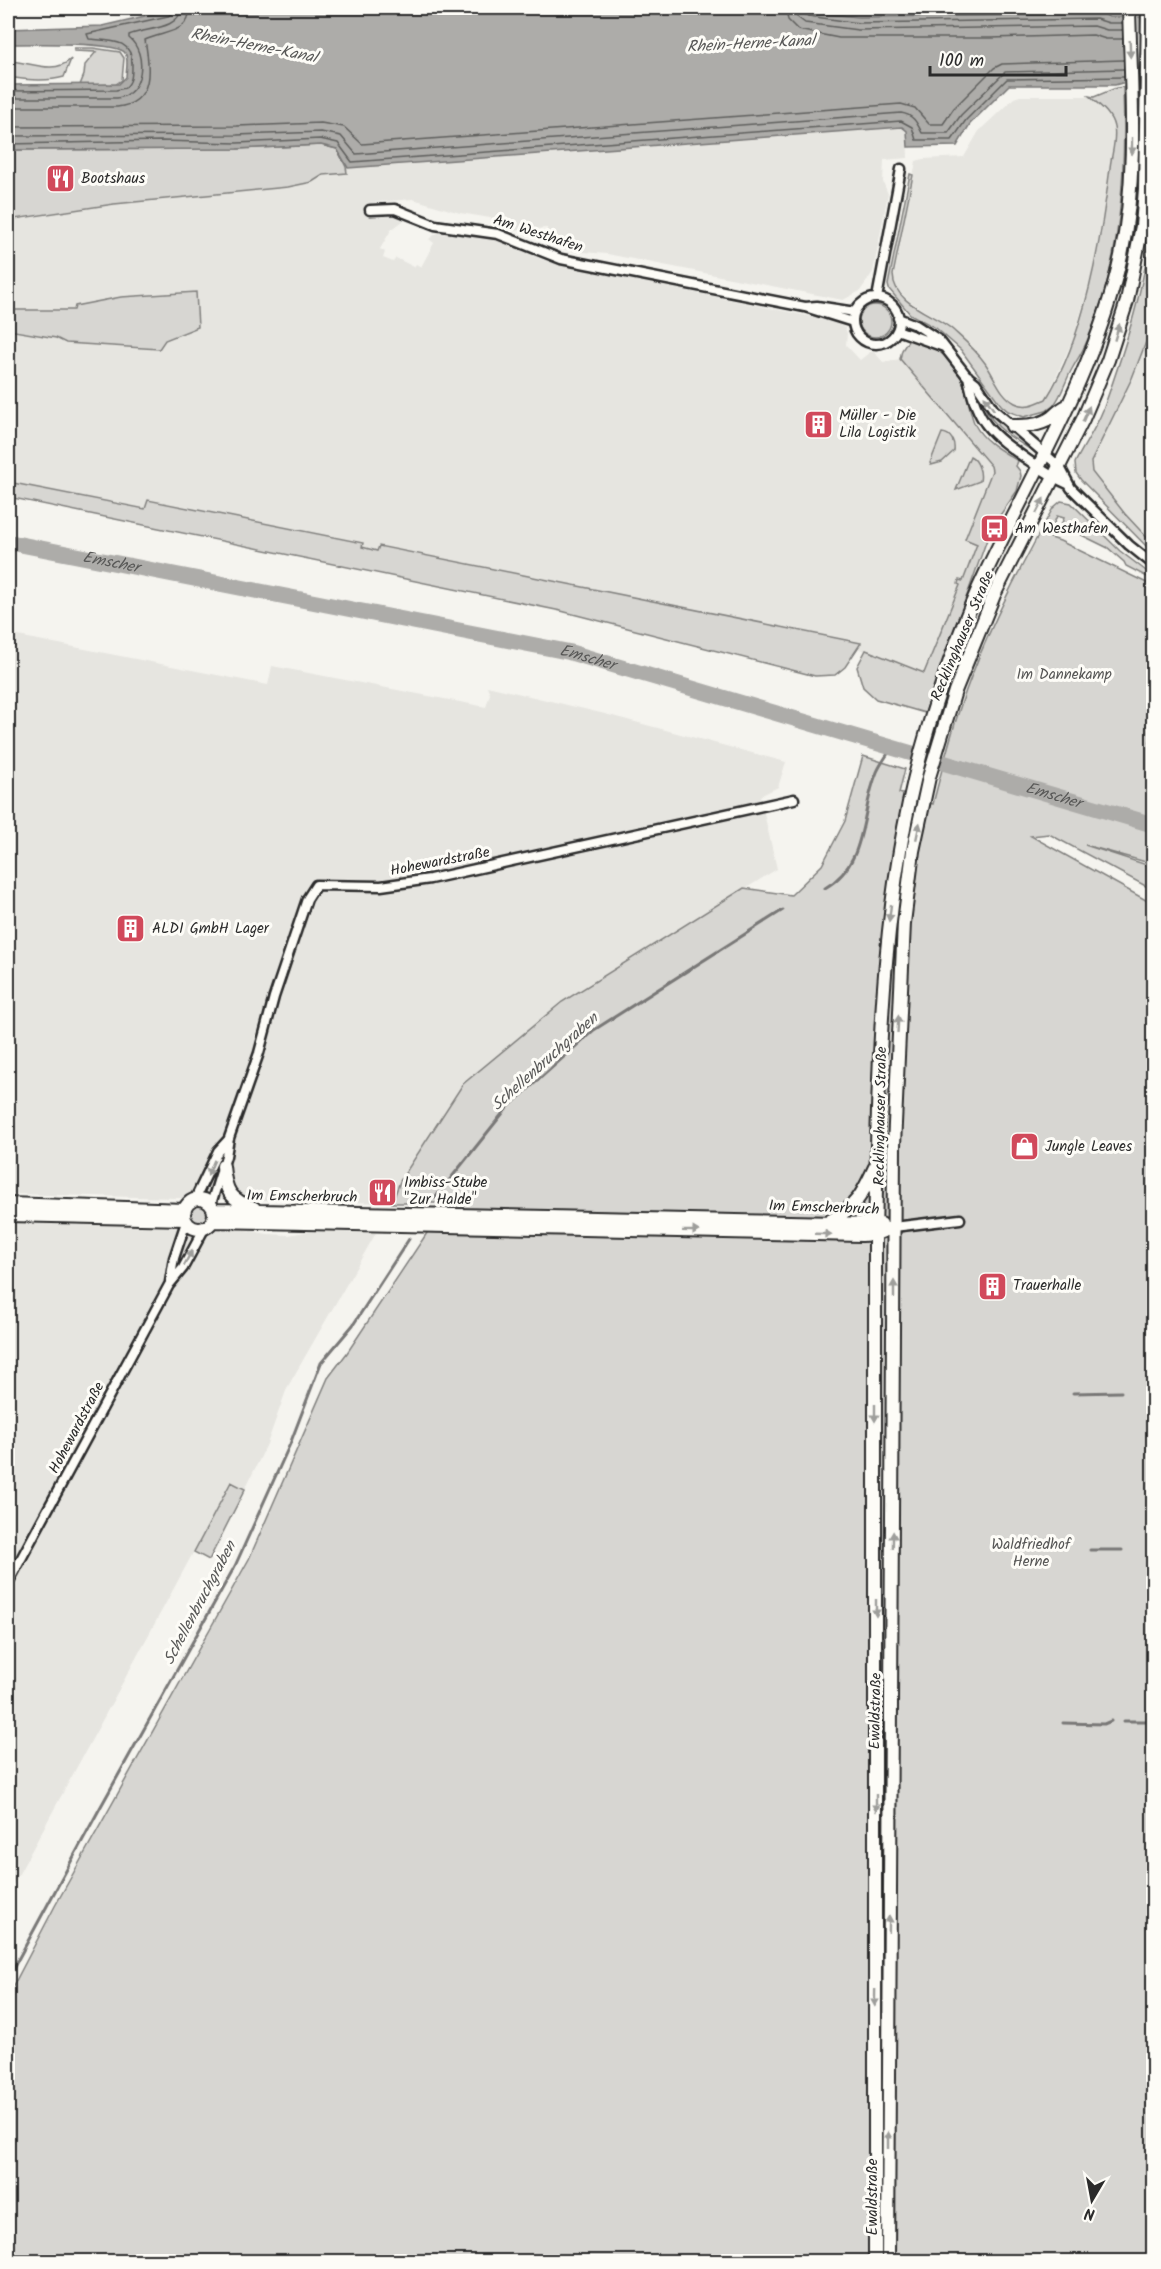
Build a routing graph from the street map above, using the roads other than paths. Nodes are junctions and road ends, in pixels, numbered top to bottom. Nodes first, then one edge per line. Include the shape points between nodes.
1 (1129, 9) edge
2 (1148, 9) edge
3 (901, 169) dead end
4 (370, 210) dead end
5 (877, 298) junction
6 (805, 307) junction
7 (855, 312) junction
8 (898, 318) junction
9 (853, 322) junction
10 (897, 330) junction
11 (944, 347) junction
12 (968, 376) junction
13 (1068, 406) junction
14 (1012, 426) junction
15 (1046, 454) junction
16 (1060, 467) junction
17 (1039, 468) junction
18 (1054, 479) junction
19 (1068, 484) junction
20 (1154, 565) edge
21 (794, 799) dead end
22 (230, 1138) junction
23 (877, 1163) junction
24 (223, 1166) junction
25 (195, 1199) junction
26 (8, 1204) edge
27 (267, 1212) junction
28 (8, 1215) edge
29 (210, 1216) junction
30 (185, 1217) junction
31 (960, 1219) dead end
32 (829, 1222) junction
33 (894, 1227) junction
34 (875, 1229) junction
35 (169, 1286) junction
36 (8, 1583) edge
37 (875, 2262) edge
38 (888, 2262) edge

1 -> 13 main road, Recklinghauser Straße via 1131,187 1120,258 1102,321
16 -> 2 main road, Recklinghauser Straße via 1098,387 1129,290 1142,226
3 - 5 street
4 - 6 street, Am Westhafen via 395,209 435,225 498,234 561,258
5 - 7 street via 864,302
5 - 8 street via 891,304
6 - 7 street, Am Westhafen
6 - 9 street, Am Westhafen
7 - 9 street
8 - 10 street
8 - 11 street via 929,332
9 - 10 street via 858,335 869,343 883,343
10 - 11 street
11 - 12 street
14 -> 12 street
12 - 17 street via 978,412 989,431
13 - 14 main road via 1035,425
13 - 15 main road, Recklinghauser Straße
14 - 15 street
15 - 16 street
15 - 17 main road, Recklinghauser Straße
16 - 18 main road, Recklinghauser Straße
16 - 19 street
17 - 18 street
17 -> 23 main road, Recklinghauser Straße via 978,590 948,666 915,773 897,857 889,927
18 - 19 street
33 -> 18 main road, Recklinghauser Straße via 896,1074 904,923 913,851 929,777 955,691 994,596
19 - 20 street
21 - 22 street, Hohewardstraße via 430,879 381,886 316,885 307,899
22 - 24 street, Hohewardstraße
22 -> 25 street, Hohewardstraße via 218,1151
23 - 32 main road via 858,1199 848,1211
23 - 34 main road, Recklinghauser Straße
24 - 27 main road via 230,1194 240,1203
24 - 29 street, Hohewardstraße
25 - 29 main road, Im Emscherbruch via 206,1200
25 - 30 main road via 189,1203
26 - 30 main road, Im Emscherbruch
27 - 29 main road, Im Emscherbruch
27 - 32 main road, Im Emscherbruch
28 - 30 main road, Im Emscherbruch
29 - 30 main road, Im Emscherbruch via 194,1228
29 -> 34 main road, Im Emscherbruch
35 -> 29 street, Hohewardstraße
30 - 35 street, Hohewardstraße
31 - 33 street
32 - 34 main road, Im Emscherbruch
33 - 34 main road, Im Emscherbruch
38 -> 33 main road, Ewaldstraße
34 -> 37 main road, Ewaldstraße
35 - 36 street, Hohewardstraße

